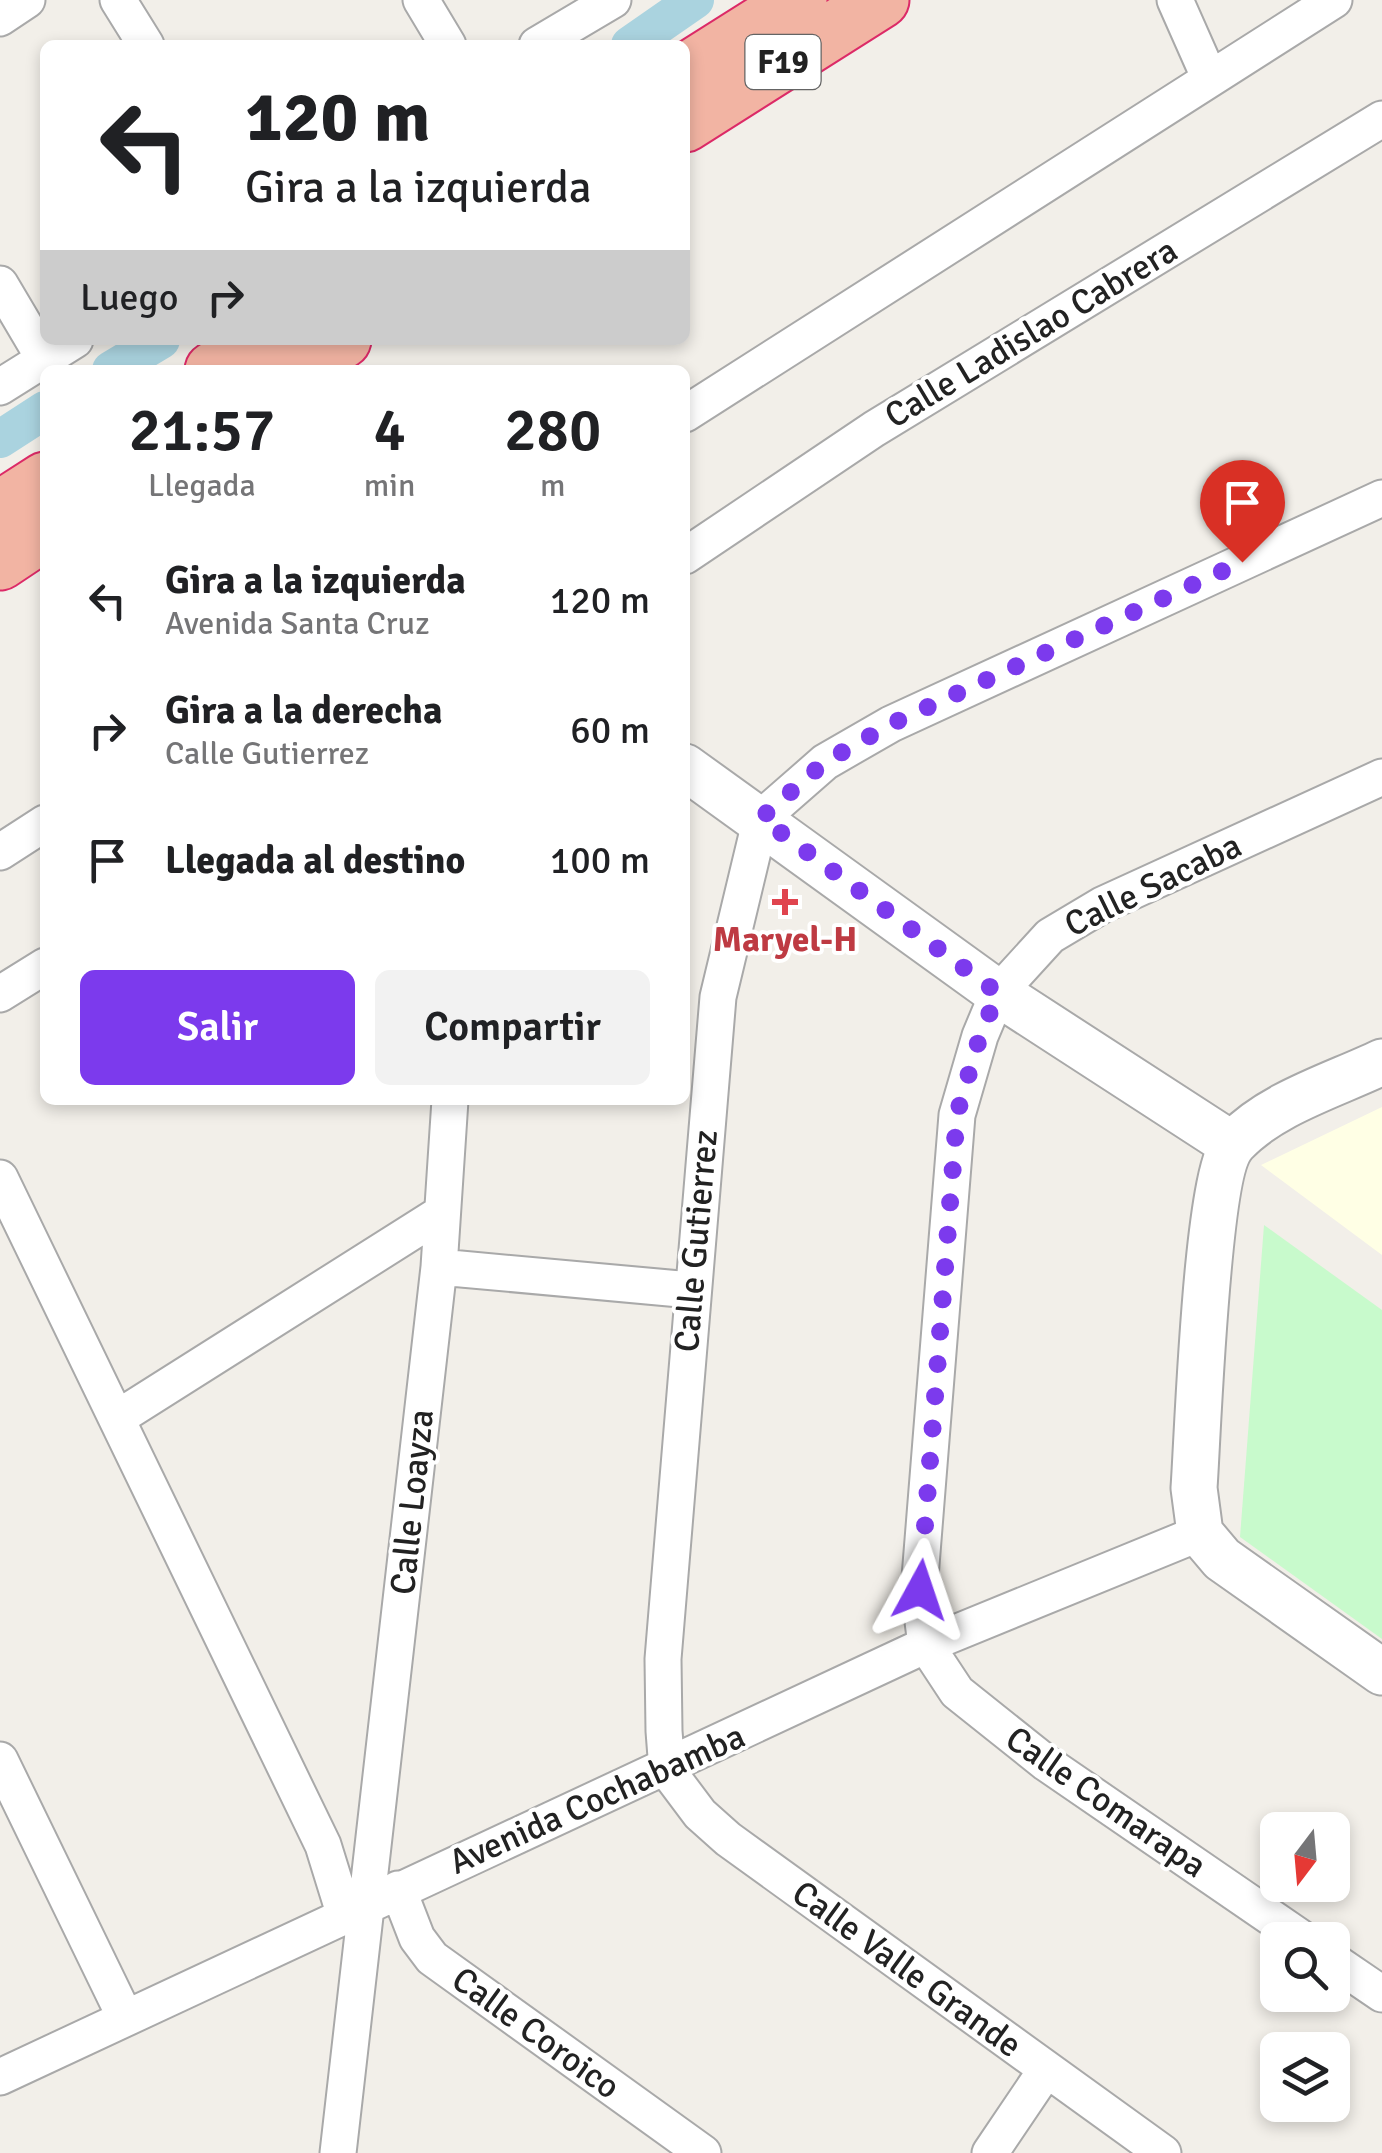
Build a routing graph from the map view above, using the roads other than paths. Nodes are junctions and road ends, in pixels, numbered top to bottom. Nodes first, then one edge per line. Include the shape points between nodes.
1 (27, 0) edge
2 (118, 0) edge
3 (421, 0) edge
4 (612, 0) edge
5 (799, 0) edge
6 (881, 0) edge
7 (1175, 0) edge
8 (1334, 0) edge
9 (0, 18) edge
10 (143, 40) edge
11 (445, 40) edge
12 (545, 40) edge
13 (690, 69) edge
14 (1210, 78) junction
15 (1382, 119) edge
16 (690, 121) edge
17 (0, 284) edge
18 (68, 345) edge
19 (335, 345) edge
20 (45, 360) junction
21 (304, 365) edge
22 (0, 387) edge
23 (690, 411) edge
24 (40, 483) edge
25 (1382, 498) edge
26 (0, 509) edge
27 (40, 535) edge
28 (690, 553) edge
29 (0, 562) edge
30 (690, 770) edge
31 (1382, 777) edge
32 (761, 818) junction
33 (40, 826) edge
34 (0, 852) edge
35 (40, 969) edge
36 (998, 993) junction
37 (0, 994) edge
38 (1382, 1062) edge
39 (450, 1105) edge
40 (1232, 1144) junction
41 (0, 1178) edge
42 (440, 1214) junction
43 (438, 1267) junction
44 (691, 1290) junction
45 (118, 1417) junction
46 (1200, 1533) junction
47 (926, 1645) junction
48 (1382, 1672) edge
49 (0, 1760) edge
50 (666, 1770) junction
51 (370, 1903) junction
52 (1278, 1922) edge
53 (1350, 1972) edge
54 (1382, 1994) edge
55 (126, 2018) junction
56 (1046, 2070) junction
57 (0, 2077) edge
58 (338, 2153) edge
59 (703, 2153) edge
60 (990, 2153) edge
61 (1162, 2153) edge

1 - 9 street
2 - 10 street
3 - 11 street
4 - 12 street
5 - 13 highway, F19
6 - 16 highway, F19
7 - 14 street
8 - 14 street
14 - 23 street
15 - 28 street, Calle Ladislao Cabrera via 874,429
17 - 20 street
18 - 20 street
19 - 21 highway
20 - 22 street
24 - 26 highway
25 - 32 street via 891,724 825,762
27 - 29 highway
30 - 32 street
31 - 36 street, Calle Sacaba via 1102,905 1050,936
32 - 36 street
32 - 44 street, Calle Gutierrez via 718,997
33 - 34 street
35 - 37 street
36 - 40 street
36 - 47 street, Calle Sacaba via 957,1114 920,1590
38 - 40 street via 1266,1117
39 - 42 street, Calle Loayza
40 - 46 street via 1217,1195 1194,1488
41 - 45 street, Calle Coroico
42 - 43 street, Calle Loayza
42 - 45 street
43 - 44 street
43 - 51 street, Calle Loayza
44 - 50 street, Calle Gutierrez via 664,1659
45 - 51 street, Calle Coroico via 323,1845
46 - 47 street, Avenida Cochabamba
46 - 48 street via 1222,1559
47 - 50 street, Avenida Cochabamba
47 - 52 street, Calle Comarapa via 956,1692
49 - 55 street
50 - 51 street, Avenida Cochabamba
50 - 56 street, Calle Valle Grande via 728,1839
51 - 55 street, Avenida Cochabamba
51 - 58 street, Calle Loayza
51 - 59 street, Calle Coroico via 417,1938 432,1958
53 - 54 street
55 - 57 street, Avenida Cochabamba
56 - 60 street
56 - 61 street, Calle Valle Grande

